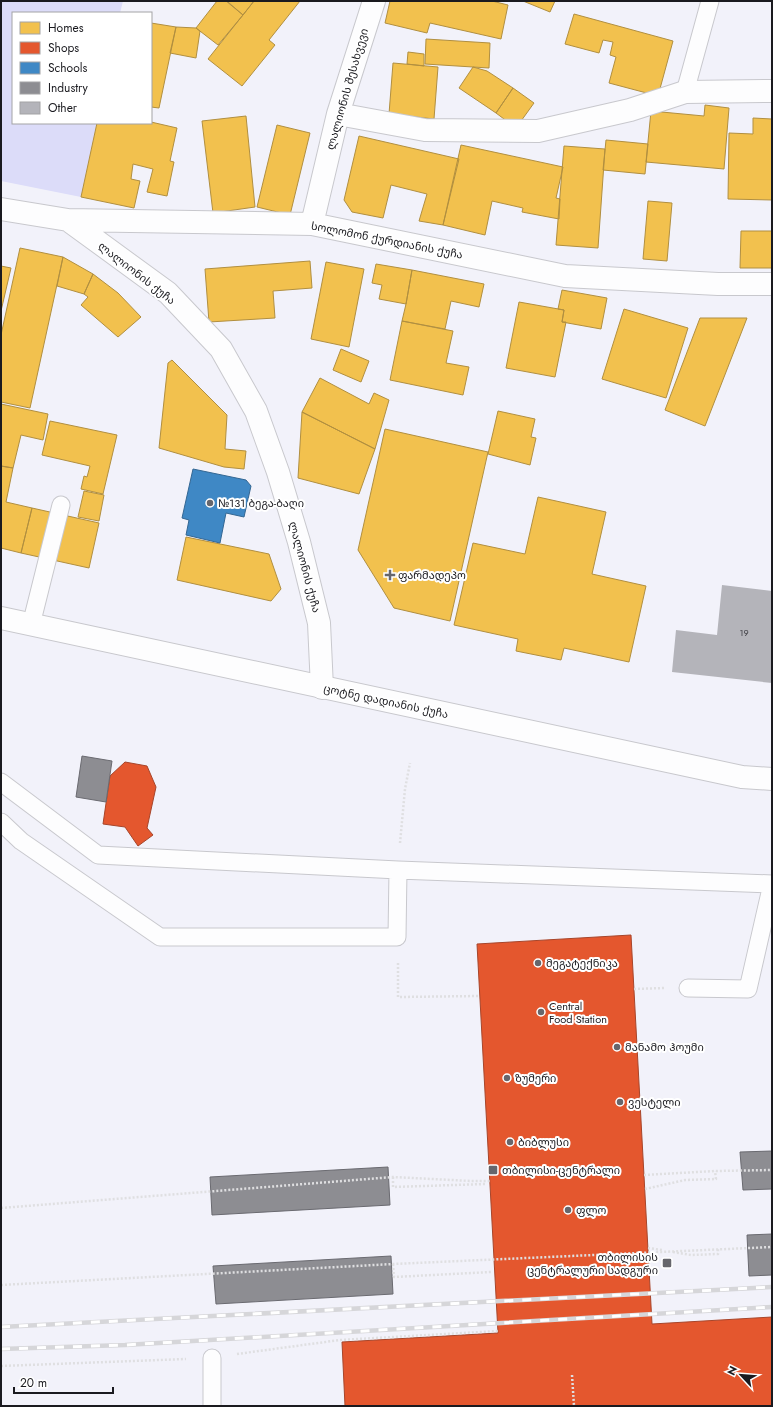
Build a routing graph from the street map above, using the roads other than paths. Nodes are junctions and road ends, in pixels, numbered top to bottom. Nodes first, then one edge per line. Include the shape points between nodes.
1 (374, 1) edge
2 (710, 1) edge
3 (772, 90) edge
4 (685, 92) junction
5 (338, 114) junction
6 (1, 209) edge
7 (68, 220) junction
8 (312, 224) junction
9 (772, 284) edge
10 (61, 505) dead end
11 (1, 618) edge
12 (30, 624) junction
13 (322, 688) junction
14 (772, 779) edge
15 (1, 782) edge
16 (1, 822) edge
17 (398, 870) junction
18 (772, 884) edge
19 (688, 988) dead end
20 (212, 1358) road end
21 (212, 1406) edge

1 - 5 street, ლალიონის შესახვევი
2 - 4 lane
3 - 4 street
4 - 5 street via 630,110 538,131 425,130
5 - 8 street, ლალიონის შესახვევი
6 - 7 street, სოლომონ ქურდიანის ქუჩა
7 - 8 street, სოლომონ ქურდიანის ქუჩა
7 - 13 street, ლალიონის ქუჩა via 168,293 221,349 256,411 299,542 319,623
8 - 9 street, სოლომონ ქურდიანის ქუჩა via 565,276 718,284
10 - 12 lane
11 - 12 street, ცოტნე დადიანის ქუჩა
12 - 13 street, ცოტნე დადიანის ქუჩა
13 - 14 street, ცოტნე დადიანის ქუჩა via 742,777
15 - 17 lane via 98,855
16 - 17 lane via 21,841 160,937 397,937
17 - 18 lane
18 - 19 lane via 748,989
20 - 21 lane

